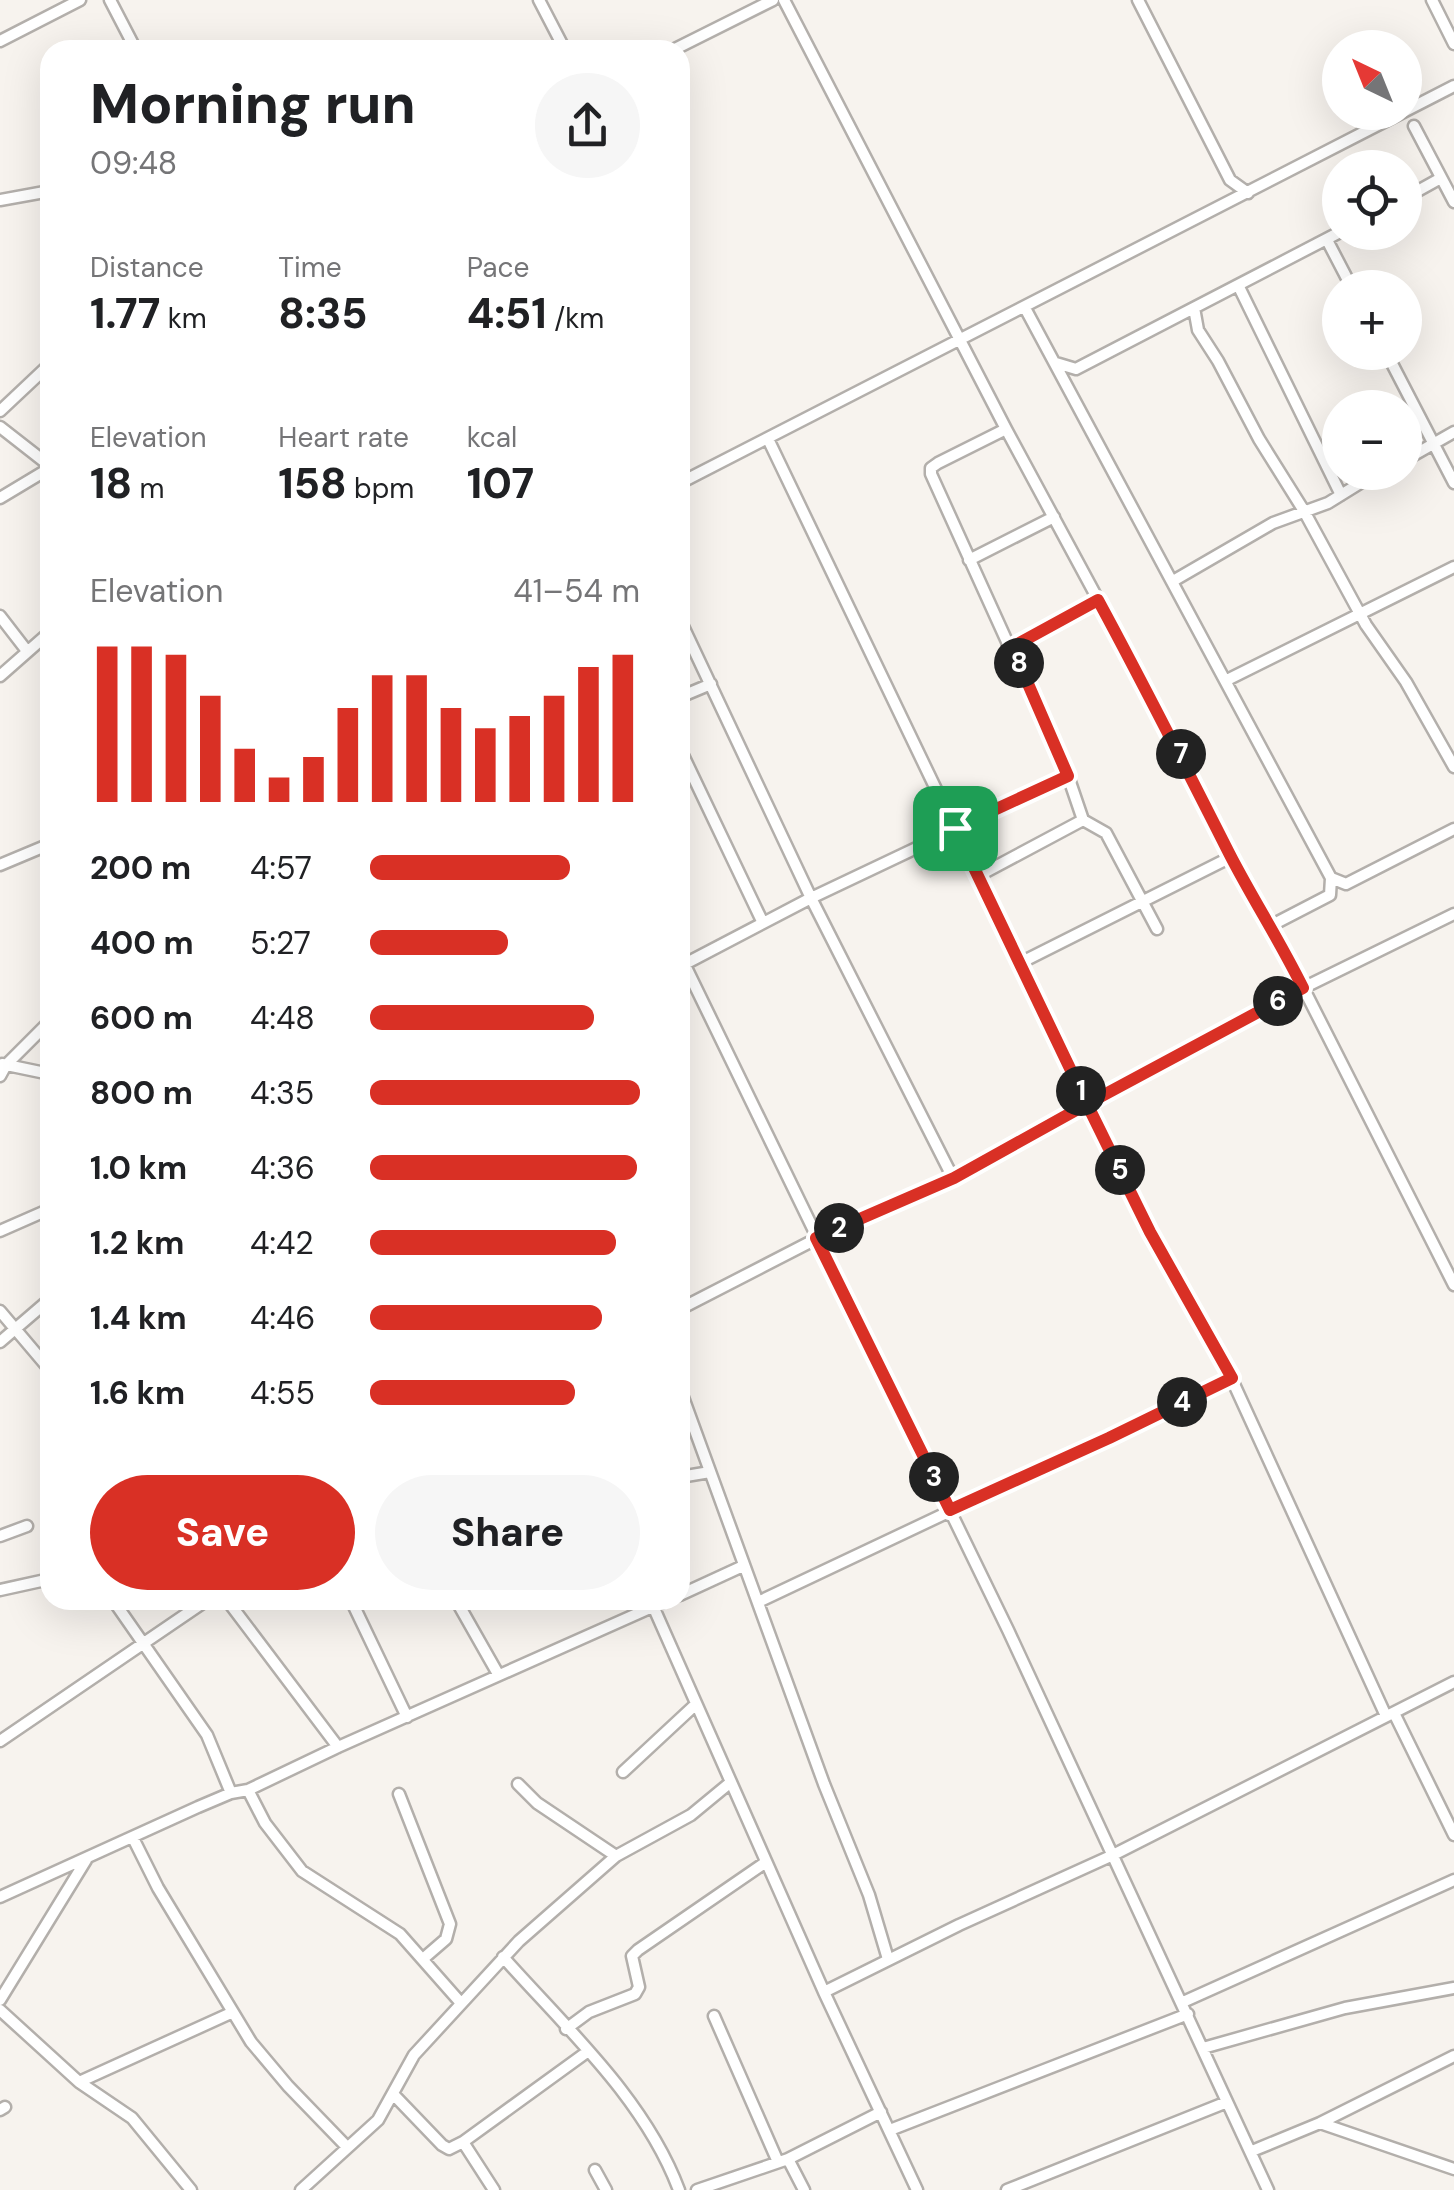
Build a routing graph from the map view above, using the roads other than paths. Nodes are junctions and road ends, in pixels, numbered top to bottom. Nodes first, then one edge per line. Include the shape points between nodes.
1 (80, 0) edge
2 (110, 0) edge
3 (539, 0) edge
4 (773, 0) edge
5 (784, 0) edge
6 (1138, 0) edge
7 (1432, 0) edge
8 (131, 40) edge
9 (560, 40) edge
10 (0, 41) edge
11 (690, 42) edge
12 (1454, 44) edge
13 (1454, 86) edge
14 (1416, 130) edge
15 (1441, 178) junction
16 (1230, 180) junction
17 (1422, 189) edge
18 (40, 193) edge
19 (1248, 193) junction
20 (0, 200) edge
21 (1454, 202) edge
22 (1225, 205) junction
23 (1322, 242) edge
24 (1238, 285) junction
25 (1025, 308) junction
26 (1194, 308) junction
27 (1171, 320) junction
28 (1198, 330) junction
29 (962, 340) junction
30 (1054, 362) junction
31 (1076, 369) junction
32 (1395, 370) edge
33 (40, 373) edge
34 (1071, 392) junction
35 (0, 411) edge
36 (0, 427) edge
37 (1006, 429) junction
38 (1454, 432) edge
39 (768, 439) junction
40 (1434, 444) junction
41 (1422, 451) edge
42 (40, 459) edge
43 (40, 473) edge
44 (690, 478) edge
45 (1454, 483) edge
46 (1349, 490) edge
47 (1341, 495) junction
48 (0, 498) edge
49 (1304, 511) junction
50 (1054, 517) junction
51 (970, 560) junction
52 (1454, 567) edge
53 (1174, 581) junction
54 (1098, 600) junction
55 (1360, 614) junction
56 (0, 616) edge
57 (40, 640) edge
58 (690, 641) edge
59 (1012, 647) junction
60 (27, 651) junction
61 (0, 676) edge
62 (1227, 680) junction
63 (711, 684) junction
64 (690, 693) edge
65 (1454, 767) edge
66 (690, 770) edge
67 (1068, 776) junction
68 (1083, 820) junction
69 (955, 828) junction
70 (1454, 829) edge
71 (40, 848) edge
72 (1231, 857) junction
73 (0, 864) edge
74 (978, 876) junction
75 (1330, 878) junction
76 (810, 898) junction
77 (1143, 900) junction
78 (1454, 914) edge
79 (763, 922) junction
80 (1272, 925) junction
81 (1157, 929) dead end
82 (690, 958) edge
83 (1020, 963) junction
84 (690, 980) edge
85 (1303, 988) junction
86 (40, 1031) edge
87 (2, 1068) edge
88 (40, 1073) edge
89 (1087, 1104) junction
90 (954, 1178) junction
91 (40, 1213) edge
92 (0, 1231) edge
93 (816, 1238) junction
94 (1454, 1284) edge
95 (690, 1304) edge
96 (40, 1307) edge
97 (0, 1311) edge
98 (15, 1327) junction
99 (0, 1342) edge
100 (40, 1358) edge
101 (1232, 1378) junction
102 (690, 1417) edge
103 (710, 1472) junction
104 (690, 1475) edge
105 (950, 1510) junction
106 (27, 1526) dead end
107 (0, 1536) edge
108 (743, 1566) junction
109 (40, 1582) edge
110 (0, 1590) edge
111 (690, 1590) edge
112 (758, 1602) junction
113 (120, 1610) edge
114 (192, 1610) edge
115 (234, 1610) edge
116 (357, 1610) edge
117 (462, 1610) edge
118 (644, 1610) edge
119 (655, 1610) edge
120 (142, 1642) junction
121 (498, 1674) junction
122 (1454, 1682) edge
123 (694, 1706) junction
124 (1390, 1715) junction
125 (407, 1717) junction
126 (0, 1741) edge
127 (338, 1746) junction
128 (622, 1772) dead end
129 (731, 1782) junction
130 (518, 1784) dead end
131 (248, 1790) junction
132 (231, 1793) junction
133 (399, 1794) dead end
134 (1454, 1835) edge
135 (133, 1838) junction
136 (1112, 1855) junction
137 (616, 1856) junction
138 (86, 1859) junction
139 (766, 1862) junction
140 (1454, 1880) edge
141 (0, 1897) edge
142 (503, 1956) junction
143 (424, 1958) junction
144 (888, 1959) junction
145 (1454, 1988) edge
146 (824, 1992) junction
147 (0, 2000) edge
148 (460, 2002) junction
149 (1183, 2002) junction
150 (0, 2010) edge
151 (231, 2013) junction
152 (1188, 2014) junction
153 (714, 2016) dead end
154 (566, 2029) junction
155 (1203, 2048) junction
156 (587, 2052) junction
157 (1454, 2056) edge
158 (80, 2082) junction
159 (393, 2094) junction
160 (1228, 2102) junction
161 (881, 2112) junction
162 (1320, 2123) junction
163 (890, 2130) junction
164 (463, 2142) junction
165 (347, 2146) junction
166 (1252, 2151) junction
167 (783, 2161) junction
168 (1454, 2169) edge
169 (594, 2170) dead end
170 (185, 2188) edge
171 (1263, 2188) edge
172 (302, 2190) edge
173 (494, 2190) edge
174 (606, 2190) edge
175 (679, 2190) edge
176 (698, 2190) edge
177 (804, 2190) edge
178 (917, 2190) edge
179 (1007, 2190) edge

1 - 10 street
2 - 8 street
3 - 9 street
4 - 11 street
5 - 29 street
6 - 16 street
7 - 12 street
13 - 19 street
14 - 15 street
15 - 17 street
15 - 21 street
16 - 19 street
16 - 22 street
18 - 20 street
19 - 22 street
22 - 25 street
23 - 24 street
24 - 26 street
24 - 47 street
25 - 29 street
25 - 30 street
26 - 27 street
26 - 28 street
27 - 28 street
27 - 31 street
28 - 49 street
29 - 37 street
29 - 39 street
30 - 31 street
30 - 34 street
31 - 34 street
32 - 40 street
33 - 35 street
34 - 53 street
36 - 42 street
37 - 50 street
37 - 51 street via 931,468
38 - 40 street
39 - 44 street
39 - 69 street
40 - 41 street
40 - 45 street
43 - 48 street
46 - 47 street
47 - 49 street
49 - 53 street
49 - 55 street
50 - 51 street
50 - 54 street
51 - 59 street
52 - 55 street
53 - 62 street
54 - 59 street
54 - 72 street
55 - 62 street
55 - 65 street
56 - 60 street
57 - 60 street
58 - 63 street
59 - 67 street
60 - 61 street
62 - 75 street
63 - 64 street
63 - 76 street
66 - 79 street
67 - 68 street
67 - 69 street
68 - 74 street
68 - 77 street via 1106,833
69 - 74 street
69 - 76 street
70 - 75 street via 1346,884
71 - 73 street
72 - 77 street
72 - 80 street
74 - 83 street
75 - 80 street via 1330,895
76 - 79 street
76 - 90 street
77 - 81 street
77 - 83 street
78 - 85 street
79 - 82 street
80 - 85 street
83 - 89 street
84 - 93 street
85 - 89 street
85 - 94 street
86 - 87 street
87 - 88 street
89 - 90 street
89 - 101 street
90 - 93 street
91 - 92 street
93 - 95 street
93 - 105 street
96 - 98 street
97 - 98 street
98 - 99 street
98 - 100 street
101 - 105 street
101 - 124 street
102 - 103 street
103 - 104 street
103 - 108 street
105 - 112 street
105 - 136 street
106 - 107 street
108 - 111 street
108 - 112 street
109 - 110 street
112 - 144 street
113 - 120 street
114 - 120 street
115 - 127 street
116 - 125 street
117 - 121 street
118 - 121 street
119 - 123 street
120 - 126 street
120 - 132 street via 207,1735
121 - 125 street
122 - 124 street
123 - 128 street
123 - 129 street
124 - 134 street
124 - 136 street
125 - 127 street
127 - 131 street
129 - 137 street via 692,1815
129 - 139 street
130 - 137 street
131 - 132 street
131 - 143 street via 302,1871 380,1918
132 - 135 street
133 - 143 street via 450,1924 446,1939
135 - 138 street
135 - 151 street
136 - 144 street
136 - 149 street
137 - 142 street
138 - 141 street
138 - 147 street
139 - 146 street
139 - 154 street via 632,1956 635,1994 603,2004
140 - 149 street
142 - 148 street
142 - 154 street
143 - 148 street
144 - 146 street
145 - 155 street via 1345,2008
146 - 161 street
148 - 159 street via 414,2055
149 - 152 street
150 - 158 street
151 - 158 street
151 - 165 street
152 - 155 street
152 - 163 street
153 - 167 street
154 - 156 street
155 - 160 street
156 - 164 street
156 - 175 street via 653,2134
157 - 162 street
158 - 170 street via 132,2118
159 - 164 street via 442,2146
159 - 165 street via 378,2120
160 - 166 street
160 - 179 street
161 - 163 street
161 - 167 street
162 - 166 street
162 - 168 street
163 - 178 street
164 - 173 street
165 - 172 street
166 - 171 street
167 - 176 street
167 - 177 street
169 - 174 street

